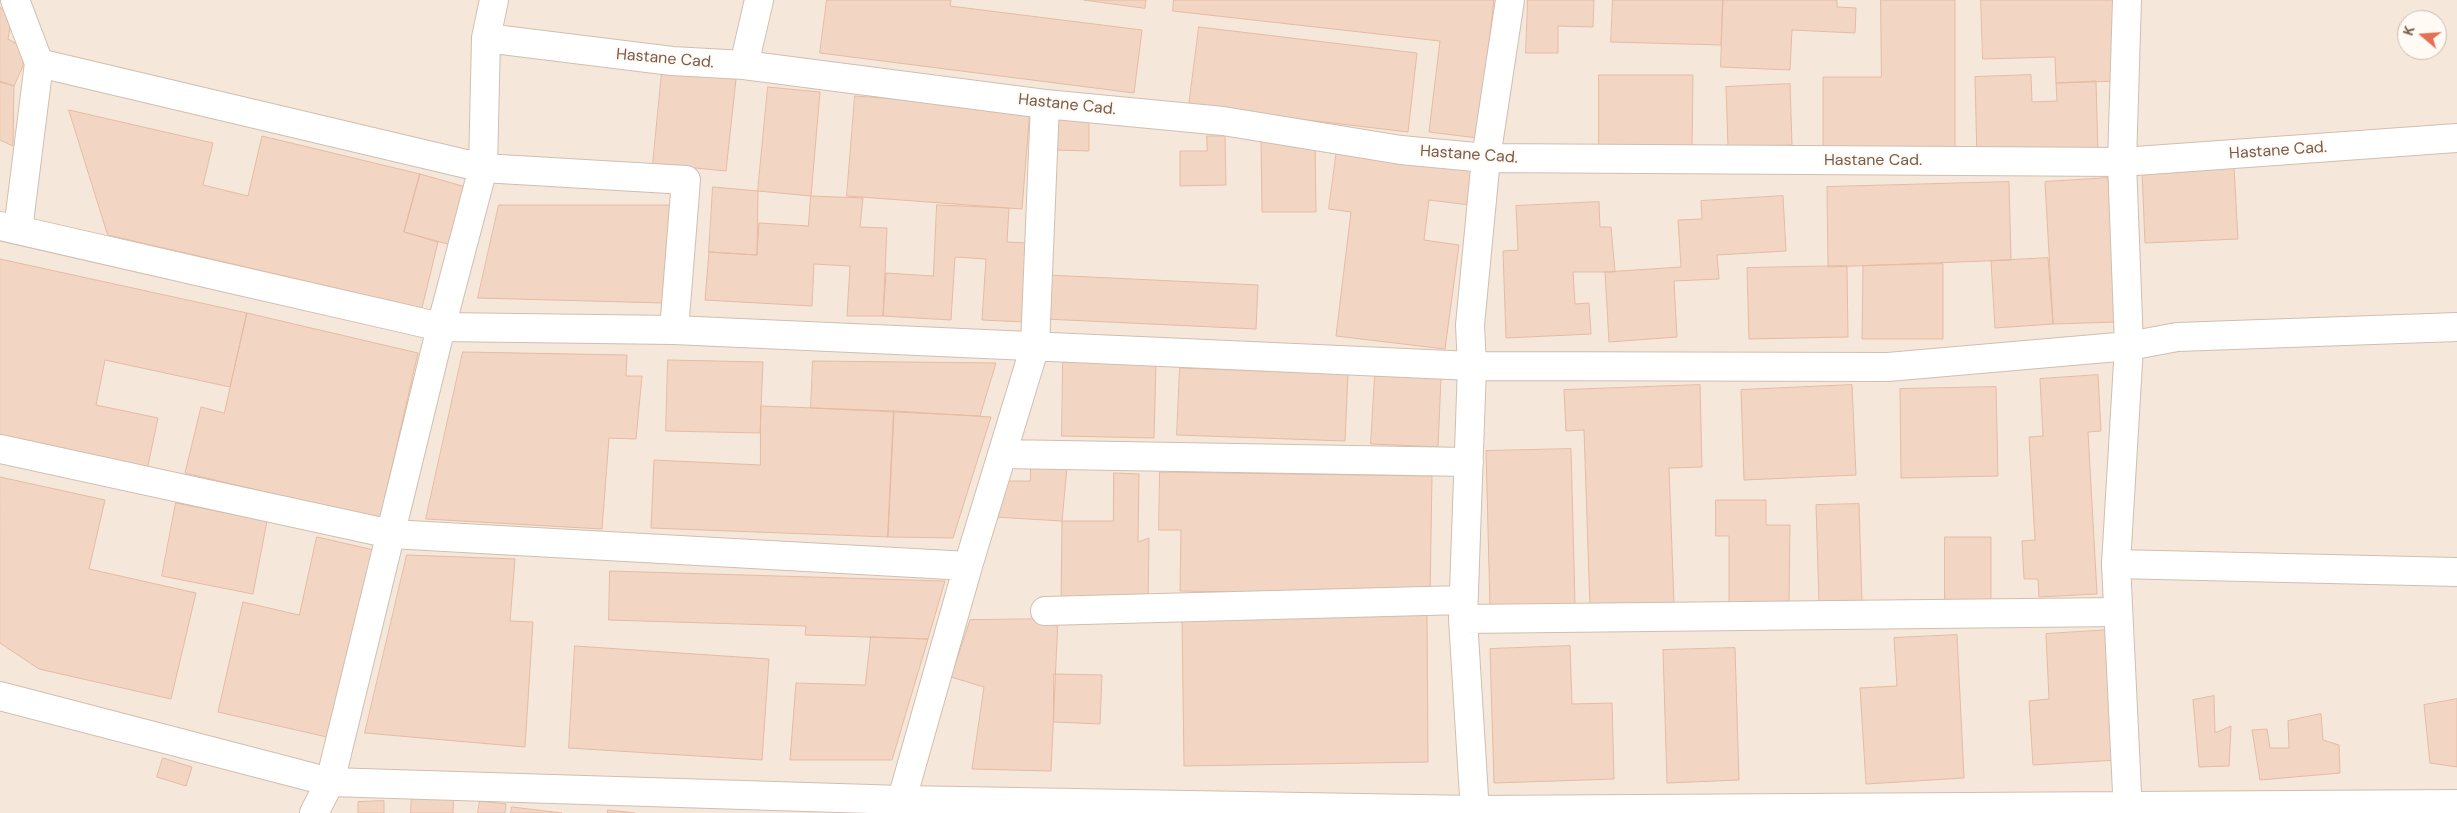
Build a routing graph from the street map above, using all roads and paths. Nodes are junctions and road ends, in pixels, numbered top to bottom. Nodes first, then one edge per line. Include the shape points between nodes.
1 (15, 0) edge
2 (494, 0) edge
3 (759, 0) edge
4 (1510, 0) edge
5 (2127, 0) edge
6 (486, 38) junction
7 (39, 62) junction
8 (744, 65) junction
9 (1045, 104) junction
10 (2457, 138) edge
11 (1486, 158) junction
12 (2122, 162) junction
13 (483, 168) junction
14 (9, 228) edge
15 (441, 327) junction
16 (2457, 328) edge
17 (674, 330) junction
18 (1035, 346) junction
19 (2129, 346) junction
20 (1472, 366) junction
21 (0, 449) edge
22 (1002, 454) junction
23 (1469, 462) junction
24 (391, 534) junction
25 (2116, 564) junction
26 (968, 566) junction
27 (2457, 572) edge
28 (1463, 610) junction
29 (1045, 611) dead end
30 (2118, 612) junction
31 (0, 696) edge
32 (330, 782) junction
33 (2457, 804) edge
34 (900, 806) edge
35 (2128, 809) edge
36 (1474, 812) edge
37 (314, 813) edge

1 - 7 street
2 - 6 street
3 - 8 street
4 - 11 street
5 - 12 street
6 - 8 street, Hastane Cad. via 672,62
6 - 13 street
7 - 13 street
7 - 14 street
8 - 9 street, Hastane Cad.
9 - 11 street, Hastane Cad. via 1222,121 1401,150
9 - 18 street
10 - 12 street, Hastane Cad.
11 - 12 street, Hastane Cad.
11 - 20 street via 1470,325
12 - 19 street
13 - 15 street
13 - 17 street via 686,180
14 - 15 street
15 - 17 street
15 - 24 street
16 - 19 street via 2177,337
17 - 18 street
18 - 20 street
18 - 22 street
19 - 20 street via 1888,367
19 - 25 street
20 - 23 street
21 - 24 street
22 - 23 street
22 - 26 street
23 - 28 street
24 - 26 street
24 - 32 street
25 - 27 street
25 - 30 street
26 - 34 street
28 - 29 street
28 - 30 street
28 - 36 street
30 - 35 street
31 - 32 street
32 - 34 street
32 - 37 street
33 - 35 street
34 - 36 street
35 - 36 street

